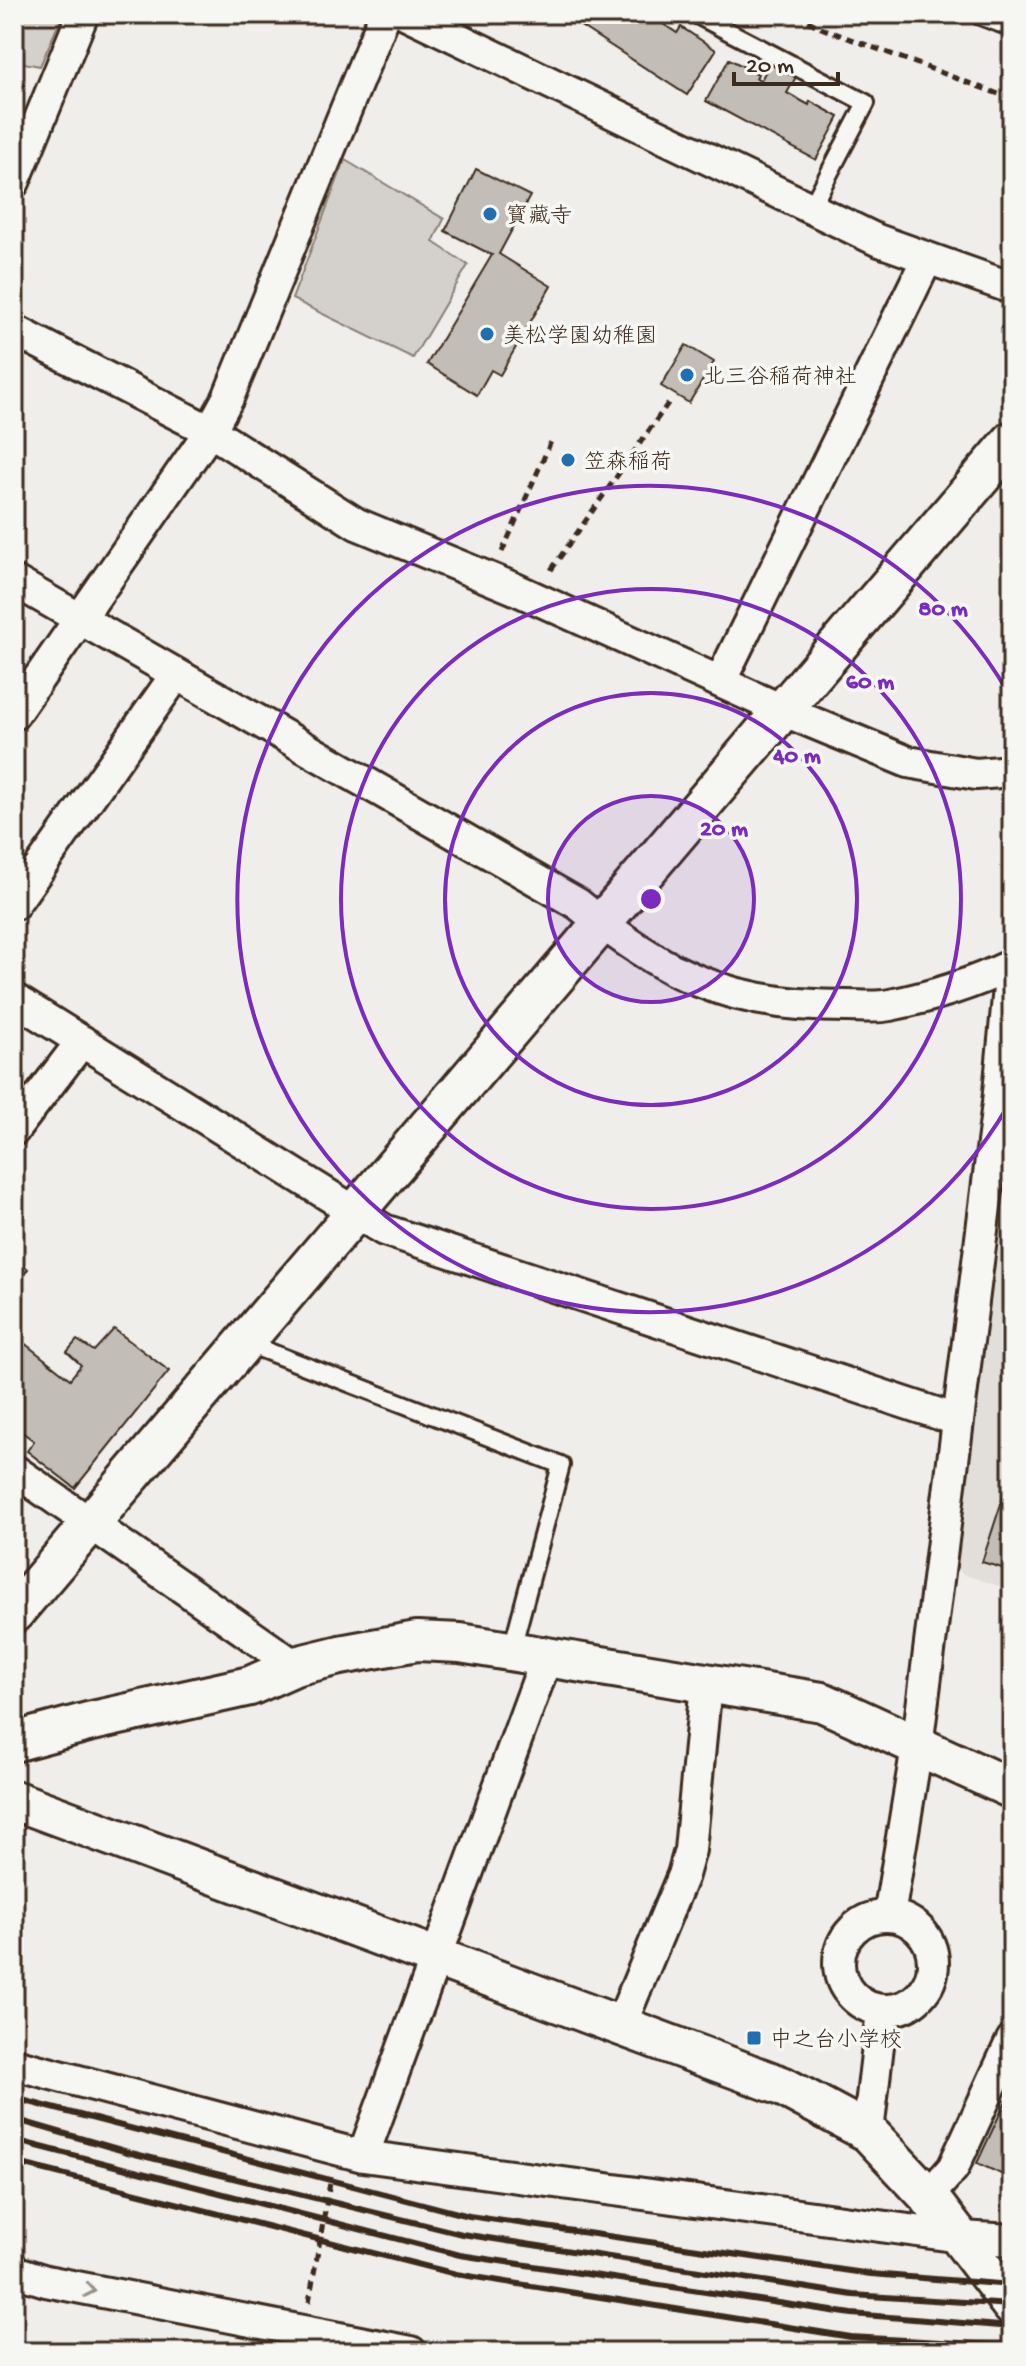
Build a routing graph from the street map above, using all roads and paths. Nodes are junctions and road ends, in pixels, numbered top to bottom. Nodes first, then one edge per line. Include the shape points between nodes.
1 (83, 14) edge
2 (385, 14) edge
3 (407, 14) edge
4 (695, 14) edge
5 (796, 14) edge
6 (979, 15) edge
7 (1012, 28) edge
8 (1012, 99) edge
9 (14, 182) edge
10 (811, 208) junction
11 (927, 259) junction
12 (1012, 288) edge
13 (14, 330) edge
14 (671, 399) dead end
15 (210, 431) junction
16 (553, 437) dead end
17 (1012, 441) edge
18 (490, 579) junction
19 (14, 581) edge
20 (532, 597) junction
21 (82, 619) junction
22 (176, 675) junction
23 (720, 682) junction
24 (782, 710) junction
25 (14, 714) edge
26 (1012, 771) edge
27 (14, 904) edge
28 (601, 923) junction
29 (1011, 965) edge
30 (15, 1001) edge
31 (82, 1041) junction
32 (1005, 1105) edge
33 (14, 1130) edge
34 (354, 1213) junction
35 (245, 1342) junction
36 (957, 1420) junction
37 (14, 1470) edge
38 (91, 1524) junction
39 (14, 1613) edge
40 (528, 1655) junction
41 (295, 1666) junction
42 (706, 1684) junction
43 (14, 1742) edge
44 (917, 1747) junction
45 (1012, 1789) edge
46 (14, 1800) edge
47 (889, 1916) junction
48 (435, 1955) junction
49 (882, 2011) junction
50 (621, 2024) junction
51 (1012, 2040) edge
52 (14, 2064) edge
53 (868, 2132) junction
54 (350, 2152) junction
55 (928, 2196) junction
56 (961, 2237) junction
57 (1012, 2240) edge
58 (14, 2271) edge
59 (1012, 2306) edge
60 (282, 2338) edge
61 (411, 2352) edge

1 - 9 street
2 - 15 street
3 - 10 street
4 - 10 lane via 866,103
5 - 8 path
6 - 7 lane
10 - 11 street
11 - 12 street
11 - 23 street
13 - 15 street
14 - 20 path
15 - 18 street via 357,524
15 - 21 street
16 - 18 path
17 - 24 street
18 - 20 street
19 - 21 street
20 - 23 street
21 - 22 street
21 - 25 street
22 - 27 street
22 - 28 street via 578,904
23 - 24 street
24 - 26 street via 908,762 976,774
24 - 28 street
28 - 29 street via 674,970 765,1002 887,1006
28 - 34 street
29 - 32 street
30 - 31 street
31 - 33 street
31 - 34 street
32 - 36 street
34 - 35 street
34 - 36 street via 384,1230
35 - 38 street
35 - 40 lane via 561,1465
36 - 44 street
37 - 38 street
38 - 39 street
38 - 41 street
40 - 41 street via 417,1641
40 - 42 street
40 - 48 street
41 - 43 street via 250,1686
42 - 44 street via 822,1702
42 - 50 street via 690,1850
44 - 45 street
44 - 47 street
46 - 48 street
47 - 49 street via 917,1927 932,1952 933,1967 922,1995 911,2004
47 - 49 street via 858,1924 839,1951 838,1968 852,1997
48 - 50 street
48 - 54 street
49 - 53 street
50 - 53 street via 782,2086
51 - 55 street via 953,2168
52 - 54 street
53 - 55 street
54 - 56 street
54 - 60 path
55 - 56 street
56 - 57 street
56 - 59 street
58 -> 60 street
60 - 61 street

